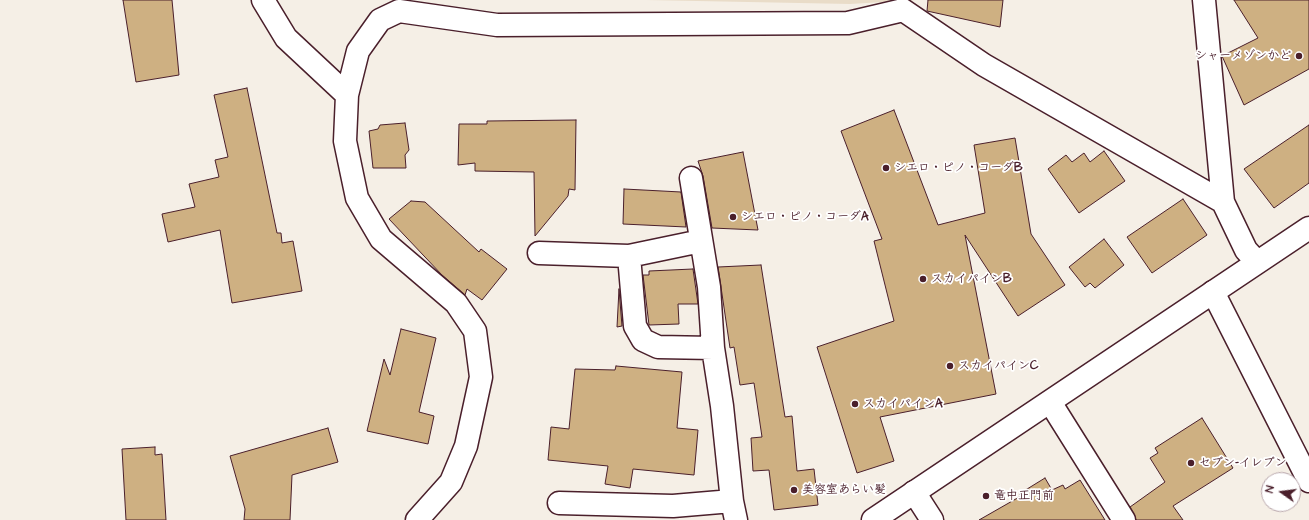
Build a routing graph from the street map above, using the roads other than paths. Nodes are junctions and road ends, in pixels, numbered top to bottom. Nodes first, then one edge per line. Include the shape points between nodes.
1 (264, 0) edge
2 (1204, 0) edge
3 (400, 5) edge
4 (347, 94) junction
5 (691, 178) dead end
6 (1222, 202) junction
7 (1309, 228) edge
8 (701, 241) junction
9 (539, 253) dead end
10 (629, 256) junction
11 (1257, 262) junction
12 (1214, 292) junction
13 (713, 348) junction
14 (1050, 402) junction
15 (1309, 481) edge
16 (914, 492) junction
17 (559, 503) dead end
18 (734, 510) edge
19 (418, 520) edge
20 (873, 520) edge
21 (932, 520) edge
22 (1124, 520) edge

1 - 4 street via 286,38
2 - 6 street
3 - 4 street via 380,20 358,51
3 - 6 street via 498,25 848,22 903,10 984,65
4 - 19 street via 346,141 357,198 381,239 456,303 475,331 481,377 466,446 451,482
5 - 8 street
6 - 11 street via 1246,250
7 - 11 street
8 - 10 street
8 - 13 street via 709,287
9 - 10 street
10 - 13 street via 635,326 642,340 658,346
11 - 12 street
12 - 14 street
12 - 15 street
13 - 18 street
14 - 16 street
14 - 22 street
16 - 20 street
16 - 21 street
17 - 18 street

